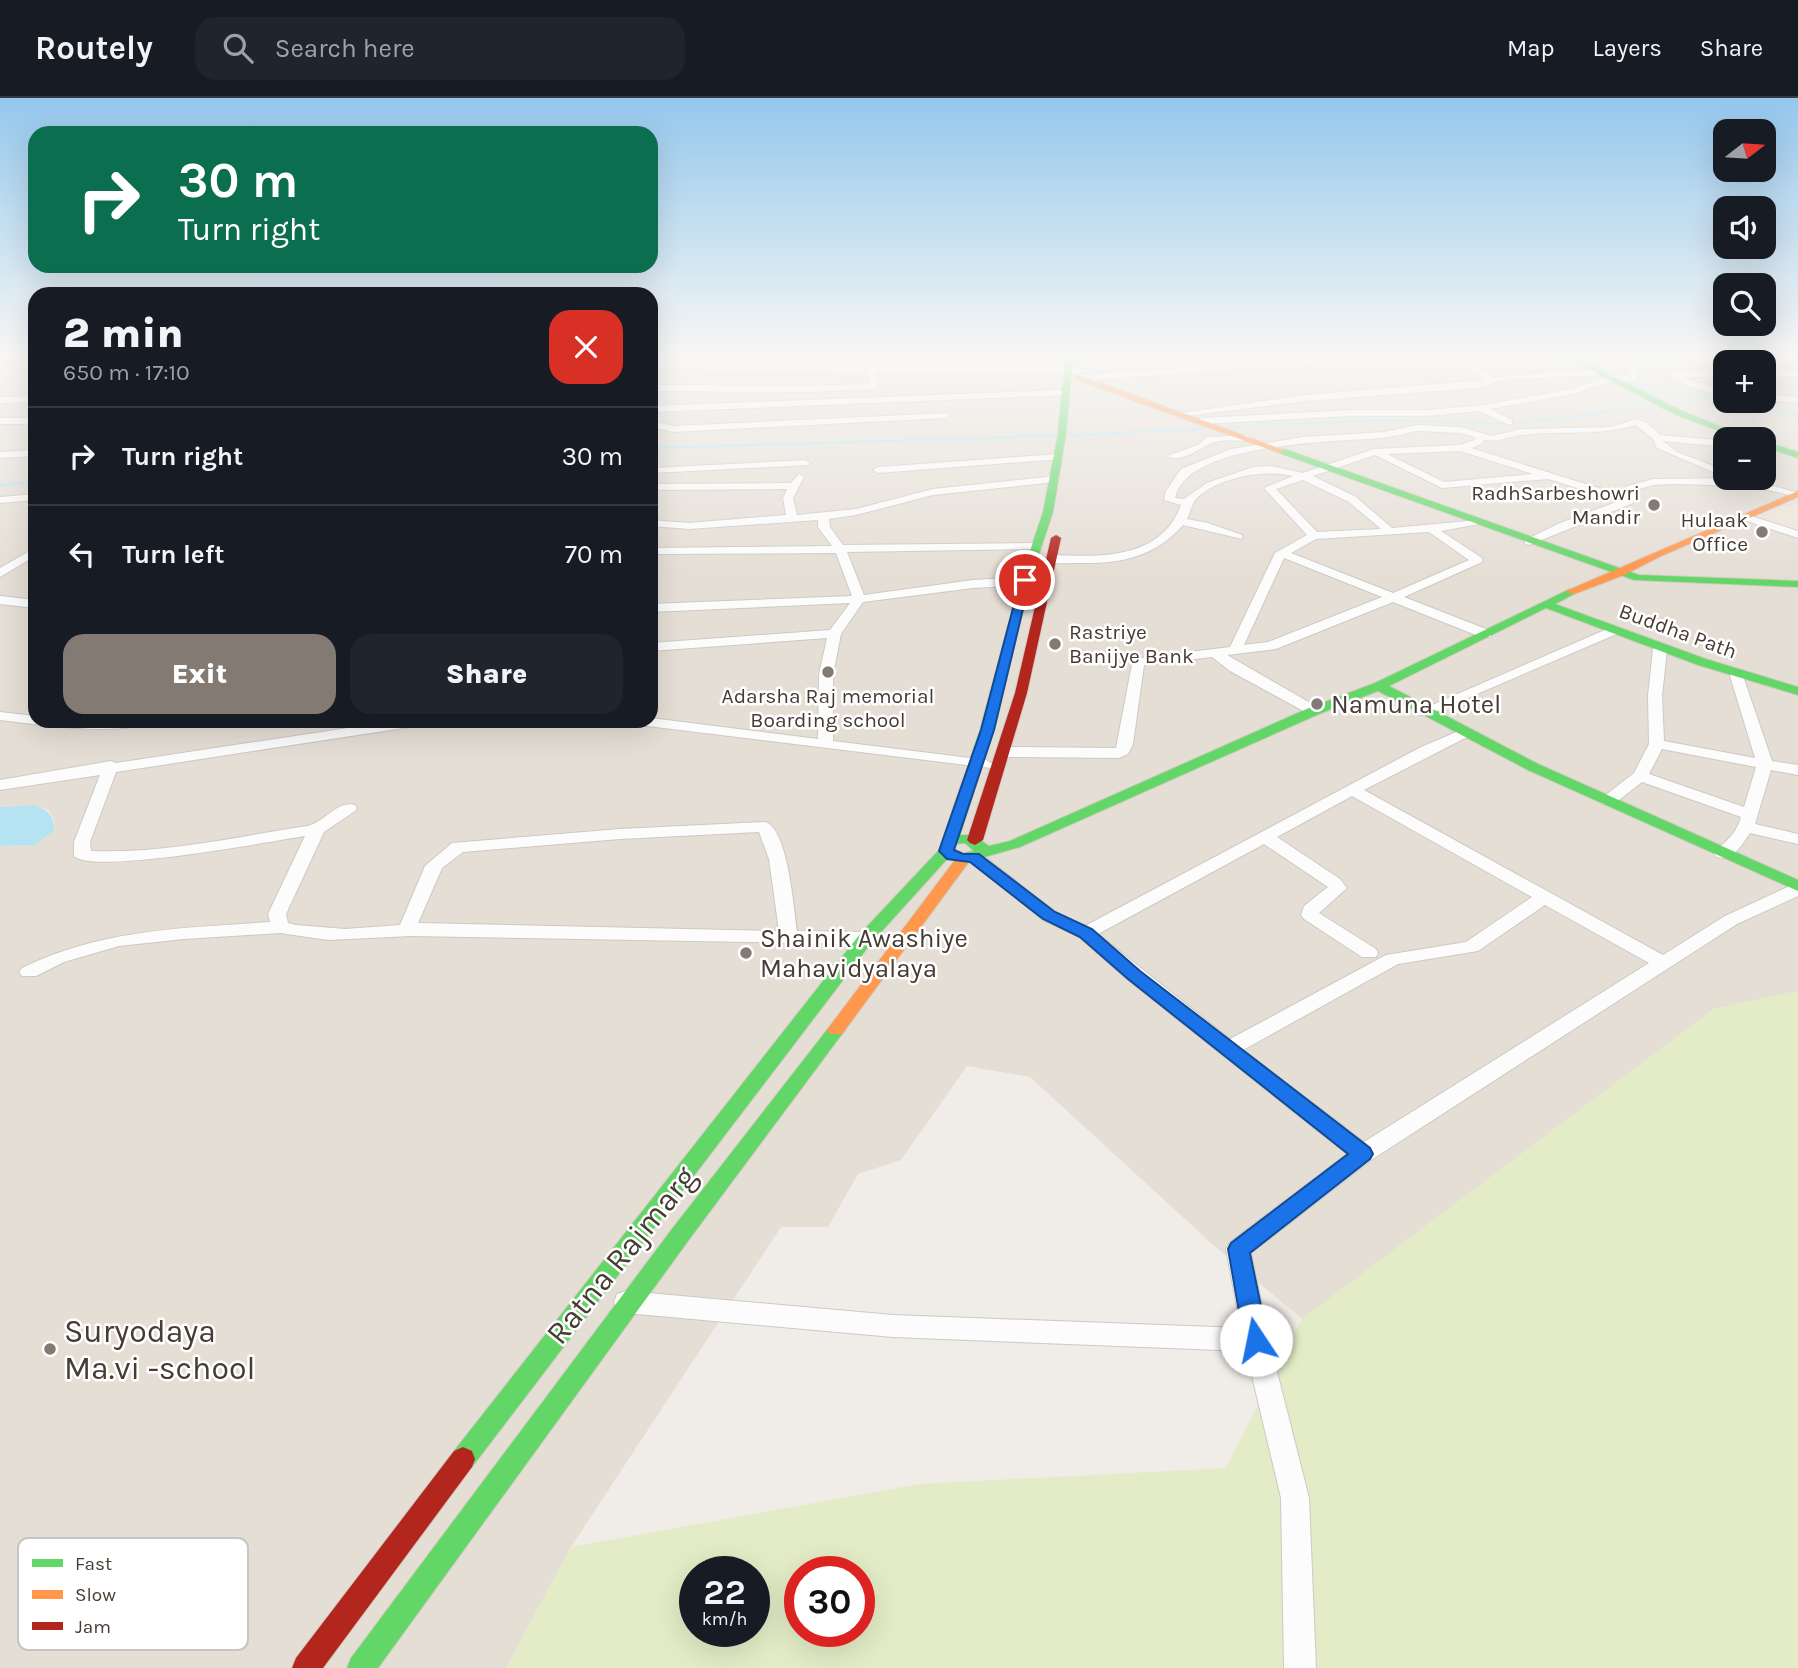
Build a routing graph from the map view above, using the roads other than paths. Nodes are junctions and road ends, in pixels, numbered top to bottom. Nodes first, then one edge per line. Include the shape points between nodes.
1 (671, 428) edge
2 (688, 428) edge
3 (1065, 428) edge
4 (1218, 428) edge
5 (1417, 428) edge
6 (1424, 428) edge
7 (1617, 428) edge
8 (1647, 428) edge
9 (1480, 437) junction
10 (1247, 438) junction
11 (1657, 438) junction
12 (1063, 442) junction
13 (1713, 443) edge
14 (1270, 446) junction
15 (1461, 448) junction
16 (1776, 448) edge
17 (806, 450) dead end
18 (1374, 452) junction
19 (28, 453) edge
20 (0, 455) edge
21 (1798, 455) edge
22 (1172, 456) dead end
23 (805, 463) junction
24 (1326, 469) junction
25 (878, 470) dead end
26 (1713, 470) edge
27 (658, 471) edge
28 (1547, 476) junction
29 (1300, 477) junction
30 (1055, 479) junction
31 (1713, 483) edge
32 (794, 486) junction
33 (658, 487) edge
34 (1776, 490) edge
35 (1797, 495) edge
36 (28, 498) edge
37 (0, 500) edge
38 (1629, 501) junction
39 (1188, 503) junction
40 (822, 516) junction
41 (1745, 517) junction
42 (792, 519) junction
43 (1180, 521) junction
44 (1475, 522) junction
45 (658, 524) edge
46 (1431, 529) junction
47 (1391, 533) junction
48 (1798, 535) edge
49 (1314, 536) junction
50 (1238, 537) dead end
51 (1530, 542) junction
52 (1037, 546) junction
53 (840, 549) junction
54 (658, 551) edge
55 (1281, 553) junction
56 (28, 555) edge
57 (1051, 559) junction
58 (0, 573) edge
59 (1620, 573) junction
60 (1025, 580) junction
61 (1798, 584) edge
62 (1394, 595) junction
63 (859, 599) junction
64 (2, 601) edge
65 (28, 603) edge
66 (1547, 605) junction
67 (658, 608) edge
68 (1614, 630) junction
69 (834, 634) junction
70 (1486, 634) junction
71 (658, 647) edge
72 (1236, 648) junction
73 (1660, 649) junction
74 (1215, 653) junction
75 (1737, 676) junction
76 (1379, 686) junction
77 (1798, 691) edge
78 (1314, 711) junction
79 (1423, 712) junction
80 (0, 716) edge
81 (28, 719) edge
82 (658, 723) edge
83 (374, 728) edge
84 (1466, 732) junction
85 (825, 744) junction
86 (1657, 744) junction
87 (1002, 759) junction
88 (975, 763) junction
89 (1765, 764) junction
90 (111, 766) junction
91 (1798, 770) edge
92 (1640, 776) junction
93 (0, 785) edge
94 (1352, 790) junction
95 (1608, 801) junction
96 (349, 808) dead end
97 (1748, 821) junction
98 (317, 829) junction
99 (1265, 837) junction
100 (1798, 839) edge
101 (948, 846) junction
102 (974, 850) junction
103 (1723, 853) junction
104 (1798, 887) edge
105 (1543, 898) junction
106 (280, 927) junction
107 (411, 930) junction
108 (1086, 933) junction
109 (789, 938) junction
110 (866, 938) junction
111 (1369, 953) dead end
112 (1665, 964) junction
113 (29, 972) dead end
114 (1228, 1049) junction
115 (1363, 1154) junction
116 (593, 1289) junction
117 (629, 1303) junction
118 (1256, 1340) junction
119 (306, 1668) edge
120 (361, 1668) edge
121 (1300, 1668) edge

1 - 2 street
3 - 12 main road, Ratna Rajmarg
4 - 10 main road
5 - 14 street
6 - 9 street via 1460,430
7 - 9 street
8 - 11 street
9 - 15 street via 1479,442
10 - 14 main road
10 - 22 street via 1210,439 1201,447
11 - 13 street
11 - 26 street via 1660,446 1674,454
12 - 25 street
12 - 30 main road, Ratna Rajmarg
12 - 57 main road, Ratna Rajmarg via 1070,464
14 - 24 main road
14 - 39 street via 1231,452 1185,471 1170,500
15 - 18 street
15 - 28 street
16 - 21 main road
17 - 23 street
18 - 24 street
18 - 28 street via 1442,485
19 - 20 street
23 - 27 street
23 - 32 street
24 - 29 street
24 - 44 main road
28 - 38 street
29 - 39 street via 1270,468 1240,474 1212,484
29 - 47 street via 1347,496 1374,514
29 - 49 street via 1269,488
30 - 40 street via 933,492
30 - 52 main road, Ratna Rajmarg
31 - 38 street via 1653,482 1631,488
32 - 33 street
32 - 42 street via 788,498
34 - 35 street
35 - 41 main road
36 - 37 street
38 - 51 street
39 - 43 street
40 - 42 street
40 - 53 street via 824,527
41 - 48 street
41 - 59 main road
42 - 45 street
43 - 50 street
43 - 57 street via 1151,547 1119,557
44 - 46 street
44 - 51 main road
46 - 47 street
46 - 62 street via 1478,560
47 - 49 street
49 - 55 street
51 - 59 main road
52 - 53 street
52 - 60 main road, Ratna Rajmarg
53 - 54 street
53 - 63 street
55 - 62 street
55 - 72 street
56 - 58 street
57 - 87 main road, Ratna Rajmarg
59 - 61 main road via 1638,578
59 - 66 main road
60 - 63 street
60 - 88 main road, Ratna Rajmarg via 988,730
62 - 70 street
62 - 72 street via 1271,646
63 - 67 street
63 - 69 street
64 - 65 street
66 - 68 main road, Buddha Path
66 - 70 main road
68 - 73 main road, Buddha Path
68 - 79 street
69 - 71 street
69 - 85 street via 826,675
70 - 76 main road
72 - 74 street
73 - 75 main road, Buddha Path
73 - 86 street via 1655,696
74 - 78 street
74 - 87 street via 1138,662 1123,751
75 - 77 main road, Buddha Path
75 - 89 street
76 - 78 main road
76 - 79 main road
78 - 102 main road via 1047,831 992,836
79 - 84 main road
80 - 81 street
82 - 85 street
83 - 90 street
84 - 94 street
84 - 95 main road
85 - 88 street
86 - 89 street
86 - 92 street
87 - 88 street
87 - 102 main road, Ratna Rajmarg
88 - 101 main road, Ratna Rajmarg
89 - 91 street
89 - 97 street
90 - 93 street
90 - 98 street via 82,842 83,856 188,850
92 - 95 street
92 - 97 street
94 - 99 street
94 - 105 street
95 - 103 main road
96 - 98 street
97 - 100 street
97 - 103 street via 1730,850
98 - 106 street via 276,914
99 - 108 street
99 - 111 street via 1334,883 1338,888 1310,910 1310,915
101 - 102 main road via 962,837
101 - 110 main road, Ratna Rajmarg
102 - 108 street via 1049,916
102 - 117 main road, Ratna Rajmarg
103 - 104 main road
104 - 112 street via 1731,920
105 - 112 street
105 - 114 street via 1471,947 1393,959
106 - 107 street via 337,935
106 - 113 street via 100,944
107 - 109 street
107 - 109 street via 409,923 434,866 458,847 765,827 778,859
108 - 114 street
109 - 110 street
110 - 116 main road, Ratna Rajmarg
112 - 115 street
114 - 115 street
115 - 118 street via 1238,1249
116 - 117 street
116 - 119 main road, Ratna Rajmarg
117 - 118 street via 893,1326
117 - 120 main road, Ratna Rajmarg
118 - 121 street via 1295,1498

